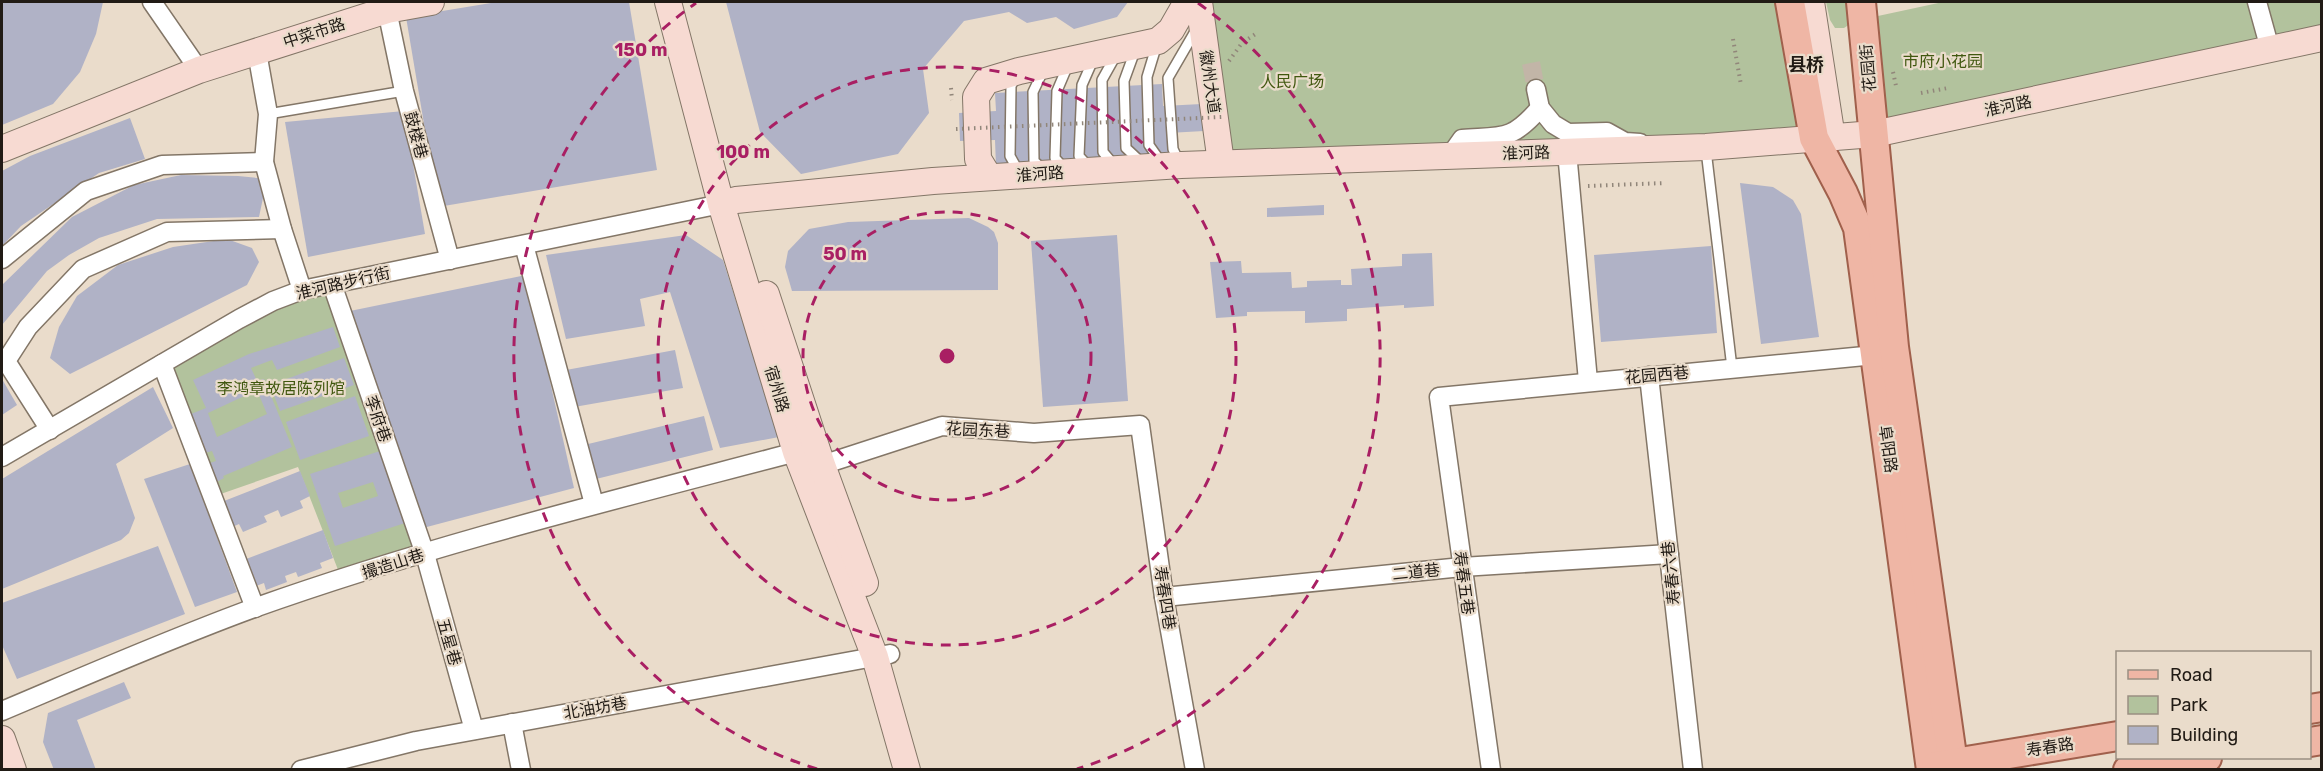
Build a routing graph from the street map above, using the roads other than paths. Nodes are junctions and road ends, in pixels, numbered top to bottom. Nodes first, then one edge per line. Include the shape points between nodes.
1 (152, 2) edge
2 (422, 2) edge
3 (668, 2) edge
4 (686, 2) edge
5 (1790, 2) edge
6 (1810, 2) edge
7 (1861, 2) edge
8 (2257, 2) edge
9 (1196, 8) edge
10 (387, 10) junction
11 (2322, 38) edge
12 (1127, 48) junction
13 (2270, 50) junction
14 (257, 52) junction
15 (1071, 60) junction
16 (1045, 67) junction
17 (199, 70) junction
18 (1019, 71) junction
19 (1536, 89) tunnel mouth
20 (404, 91) junction
21 (1540, 108) junction
22 (268, 114) junction
23 (1874, 134) junction
24 (1823, 138) junction
25 (1698, 147) junction
26 (2, 148) edge
27 (1567, 152) junction
28 (1450, 156) junction
29 (264, 162) junction
30 (1221, 163) junction
31 (1164, 167) junction
32 (1118, 169) junction
33 (1070, 172) junction
34 (1022, 175) junction
35 (989, 177) junction
36 (728, 202) junction
37 (282, 228) junction
38 (524, 245) junction
39 (2, 259) edge
40 (450, 260) junction
41 (332, 284) junction
42 (302, 290) junction
43 (1875, 355) junction
44 (4, 359) edge
45 (162, 364) junction
46 (1732, 368) junction
47 (1649, 376) junction
48 (1588, 381) junction
49 (1439, 397) joint
50 (1140, 425) joint
51 (50, 430) junction
52 (796, 452) junction
53 (2, 457) edge
54 (822, 465) junction
55 (594, 504) junction
56 (424, 554) junction
57 (1669, 554) junction
58 (1462, 567) junction
59 (1164, 597) junction
60 (255, 608) junction
61 (882, 655) junction
62 (2, 711) edge
63 (512, 723) junction
64 (474, 730) junction
65 (2116, 736) edge
66 (2, 739) edge
67 (2200, 759) edge
68 (1937, 768) edge
69 (12, 770) edge
70 (301, 770) edge
71 (521, 770) edge
72 (907, 770) edge
73 (922, 770) edge
74 (1195, 770) edge
75 (1491, 770) edge
76 (1693, 770) edge
77 (2128, 770) edge

1 - 17 street
2 - 10 street, 中菜市路
3 - 36 street, 宿州路
4 - 36 street, 宿州路
5 - 24 main road
6 - 24 street
7 - 23 main road, 花园街
8 - 13 street
9 - 12 street via 1171,30
9 - 30 street, 徽州大道
9 - 31 lane via 1168,78 1173,148
10 - 14 street, 中菜市路
10 - 20 street, 鼓楼巷
11 - 13 street, 淮河路
12 - 15 street
12 - 31 lane via 1147,77 1149,145
12 - 31 lane via 1125,148
12 - 32 lane via 1102,80 1103,152
12 - 33 lane via 1082,85 1079,156
13 - 23 street, 淮河路
14 - 17 street, 中菜市路
14 - 22 street
15 - 16 street
15 - 33 lane via 1057,91 1055,158
16 - 18 street
16 - 33 lane via 1033,92 1034,161
17 - 26 street, 中菜市路
18 - 34 lane via 1011,86 1010,156
18 - 35 street via 986,81 976,97 978,159
19 - 21 street
20 - 22 lane
20 - 40 street, 鼓楼巷
21 - 25 street via 1553,124 1568,133 1607,132 1625,142
21 - 28 street via 1509,136 1462,139
22 - 29 street
23 - 24 street, 淮河路
23 - 68 main road, 阜阳路
24 - 25 street, 淮河路
24 - 43 main road, 阜阳路 via 1858,228
25 - 27 street, 淮河路
25 - 46 lane
27 - 28 street, 淮河路
27 - 48 street
28 - 30 street, 淮河路
29 - 37 street
29 - 39 street via 162,165 86,191
30 - 31 street, 淮河路
31 - 32 street, 淮河路
32 - 33 street, 淮河路
33 - 34 street, 淮河路
34 - 35 street, 淮河路
35 - 36 street, 淮河路
36 - 38 street, 淮河路步行街
36 - 52 street, 宿州路
36 - 54 street, 宿州路
37 - 42 street
37 - 44 street via 167,232 83,269 28,327
38 - 40 street, 淮河路步行街
38 - 55 street
40 - 41 street, 淮河路步行街
41 - 42 street, 淮河路步行街
41 - 56 street, 李府巷
42 - 45 street, 淮河路步行街 via 238,319
43 - 46 street, 花园西巷
43 - 68 main road, 阜阳路
44 - 51 street
45 - 51 street, 淮河路步行街
45 - 60 street
46 - 47 street, 花园西巷
47 - 48 street, 花园西巷
47 - 57 street, 寿春六巷
48 - 49 street, 花园西巷
49 - 58 street, 寿春五巷
50 - 54 street, 花园东巷 via 1034,433 942,426
50 - 59 street, 寿春四巷
51 - 53 street, 淮河路步行街
52 - 55 street, 撮造山巷
52 - 61 street, 宿州路
54 - 61 street, 宿州路
55 - 56 street, 撮造山巷
56 - 60 street, 撮造山巷
56 - 64 street, 五星巷
57 - 58 street, 二道巷
57 - 76 street, 寿春六巷
58 - 59 street, 二道巷
58 - 75 street, 寿春五巷
59 - 74 street, 寿春四巷
60 - 62 street, 撮造山巷
61 - 63 street, 北油坊巷
61 - 72 street, 宿州路
61 - 73 street, 宿州路
63 - 64 street, 北油坊巷
63 - 71 street
64 - 70 street, 北油坊巷
65 - 68 main road, 寿春路
66 - 69 street
67 - 77 main road

